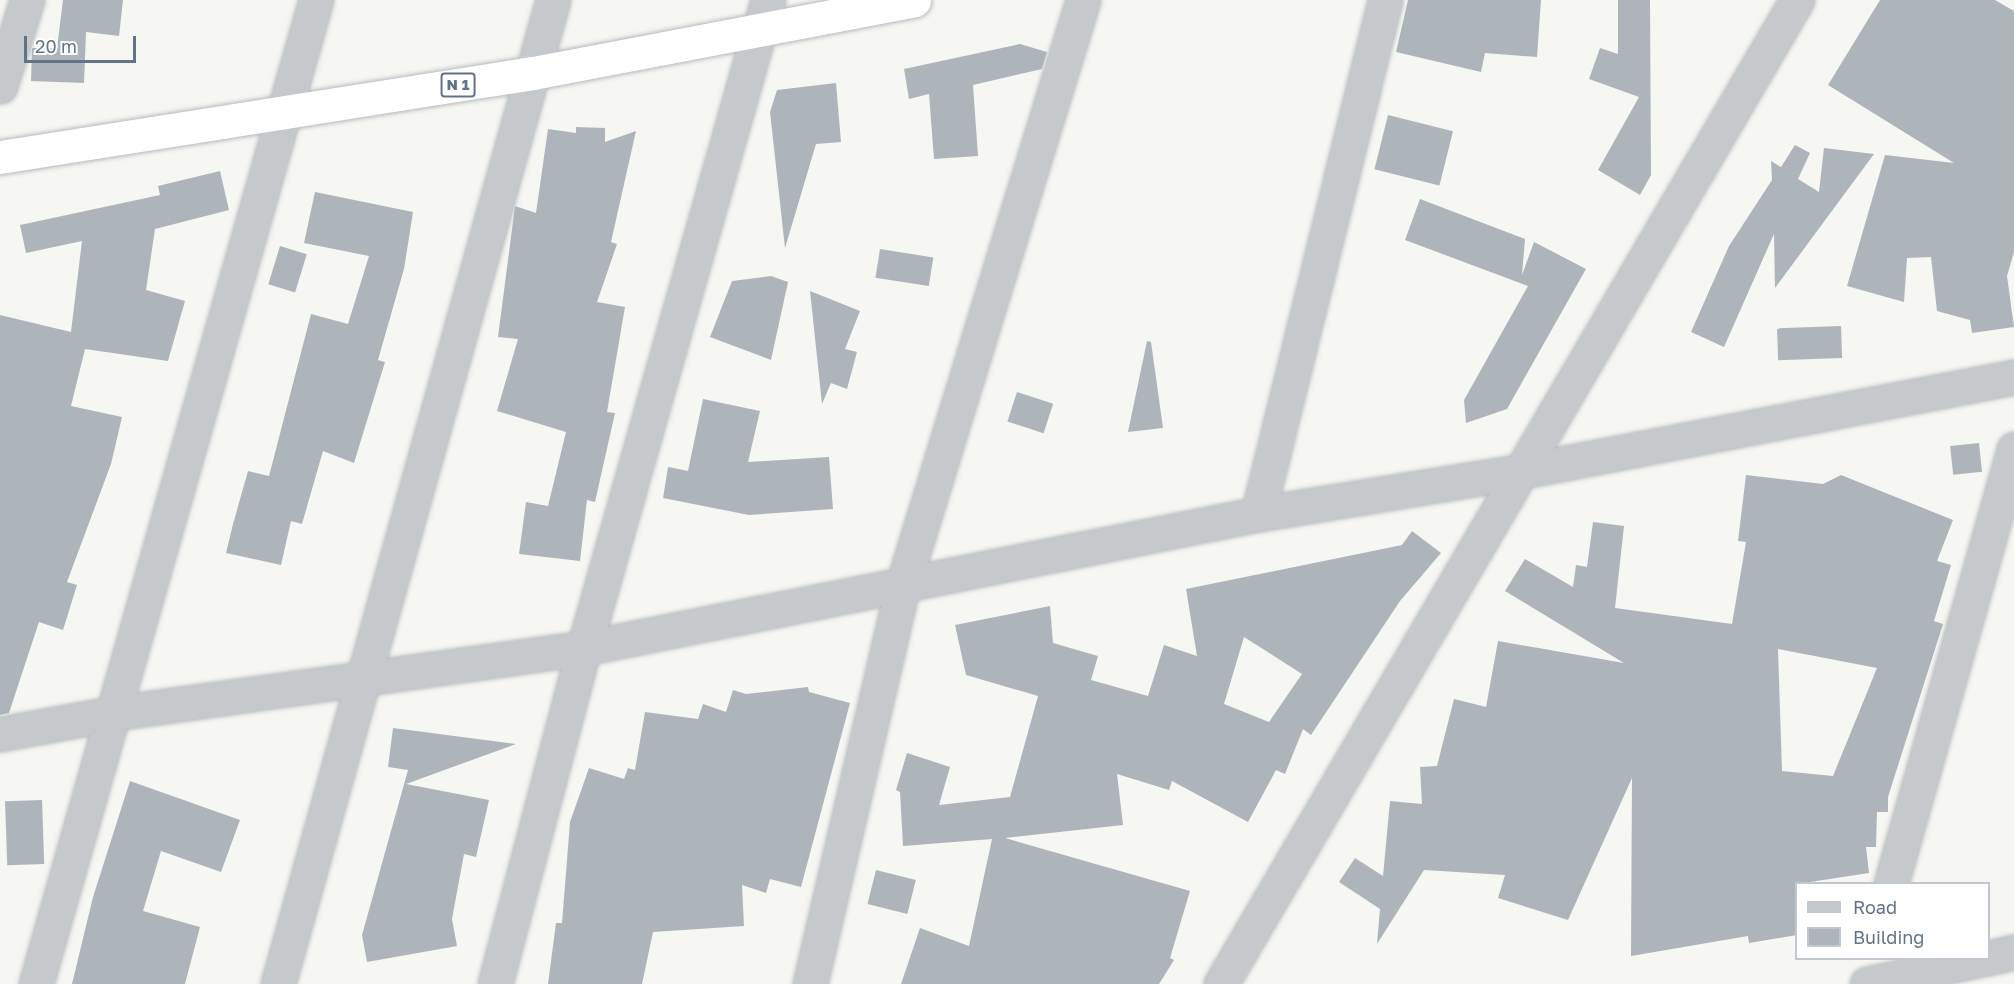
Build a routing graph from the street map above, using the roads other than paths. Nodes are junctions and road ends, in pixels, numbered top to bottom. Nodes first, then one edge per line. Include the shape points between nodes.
1 (27, 0) edge
2 (316, 0) edge
3 (553, 0) edge
4 (914, 0) edge
5 (1083, 0) edge
6 (1385, 0) edge
7 (1797, 0) edge
8 (764, 15) edge
9 (533, 73) junction
10 (0, 86) edge
11 (284, 113) junction
12 (0, 158) edge
13 (2014, 377) edge
14 (2014, 449) edge
15 (1518, 472) junction
16 (1258, 514) junction
17 (902, 588) junction
18 (584, 648) junction
19 (361, 678) junction
20 (115, 713) junction
21 (0, 734) edge
22 (1892, 882) edge
23 (2014, 952) edge
24 (1990, 957) edge
25 (1868, 960) edge
26 (1978, 960) edge
27 (36, 984) edge
28 (278, 984) edge
29 (495, 984) edge
30 (810, 984) edge
31 (1221, 984) edge
32 (1862, 984) edge
33 (1867, 984) edge

1 - 10 street
2 - 11 street
3 - 9 street
4 - 8 highway, N 1
5 - 17 street
6 - 16 street
7 - 15 street
8 - 9 highway, N 1
8 - 18 street
9 - 11 highway, N 1
9 - 19 street
11 - 12 highway, N 1
11 - 20 street
13 - 15 street
14 - 22 street
15 - 16 street
15 - 31 street
16 - 17 street
17 - 18 street
17 - 30 street
18 - 19 street
18 - 29 street
19 - 20 street
19 - 28 street
20 - 21 street
20 - 27 street
23 - 24 street
25 - 32 street
26 - 33 street

